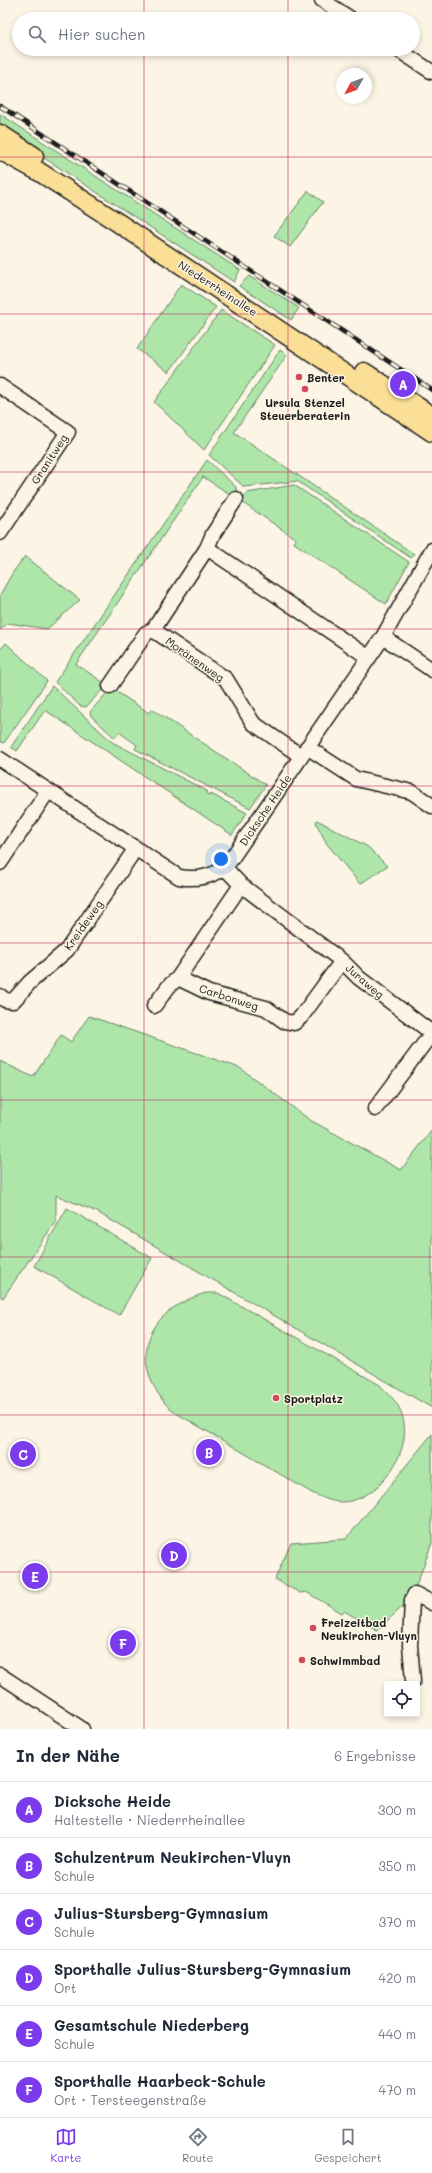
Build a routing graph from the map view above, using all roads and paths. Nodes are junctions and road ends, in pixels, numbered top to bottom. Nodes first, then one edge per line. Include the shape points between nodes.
1 (322, 0) edge
2 (340, 12) edge
3 (408, 56) edge
4 (432, 72) edge
5 (0, 134) edge
6 (0, 150) edge
7 (0, 386) edge
8 (432, 416) edge
9 (432, 432) edge
10 (236, 499) dead end
11 (0, 534) edge
12 (207, 548) junction
13 (432, 550) edge
14 (153, 630) junction
15 (383, 636) junction
16 (368, 657) junction
17 (432, 670) edge
18 (110, 686) dead end
19 (304, 751) junction
20 (0, 759) edge
21 (48, 791) junction
22 (432, 806) edge
23 (136, 848) junction
24 (0, 863) edge
25 (226, 868) junction
26 (241, 885) junction
27 (342, 961) junction
28 (178, 978) junction
29 (0, 996) edge
30 (154, 1006) dead end
31 (375, 1109) dead end
32 (432, 1603) edge
33 (0, 1675) edge
34 (413, 1681) dead end
35 (82, 1729) edge

1 - 2 street
3 - 4 street
5 - 8 main road, Niederrheinallee
6 - 9 main road, Niederrheinallee via 38,171 124,227
7 - 11 street, Granitweg via 68,432
10 - 12 street
12 - 14 street
12 - 16 street
13 - 15 street, Dicksche Heide
14 - 18 street via 146,633
14 - 19 street, Moränenweg via 226,679 253,723
15 - 16 street, Dicksche Heide
15 - 17 street
16 - 19 street, Dicksche Heide
19 - 22 street, Moränenweg via 356,779 412,792
19 - 25 street, Dicksche Heide
20 - 21 street
21 - 23 street
21 - 24 street
23 - 25 street via 179,877 201,878
23 - 29 street, Kreideweg via 67,950 30,982 13,1001
25 - 26 street, Juraweg
26 - 27 street, Juraweg
26 - 28 street
27 - 28 street, Carbonweg via 294,1023 284,1021 266,1008 209,993
27 - 31 street, Juraweg via 359,978 432,1033
28 - 30 street
32 - 34 street via 415,1594 412,1600 410,1645
33 - 35 street

